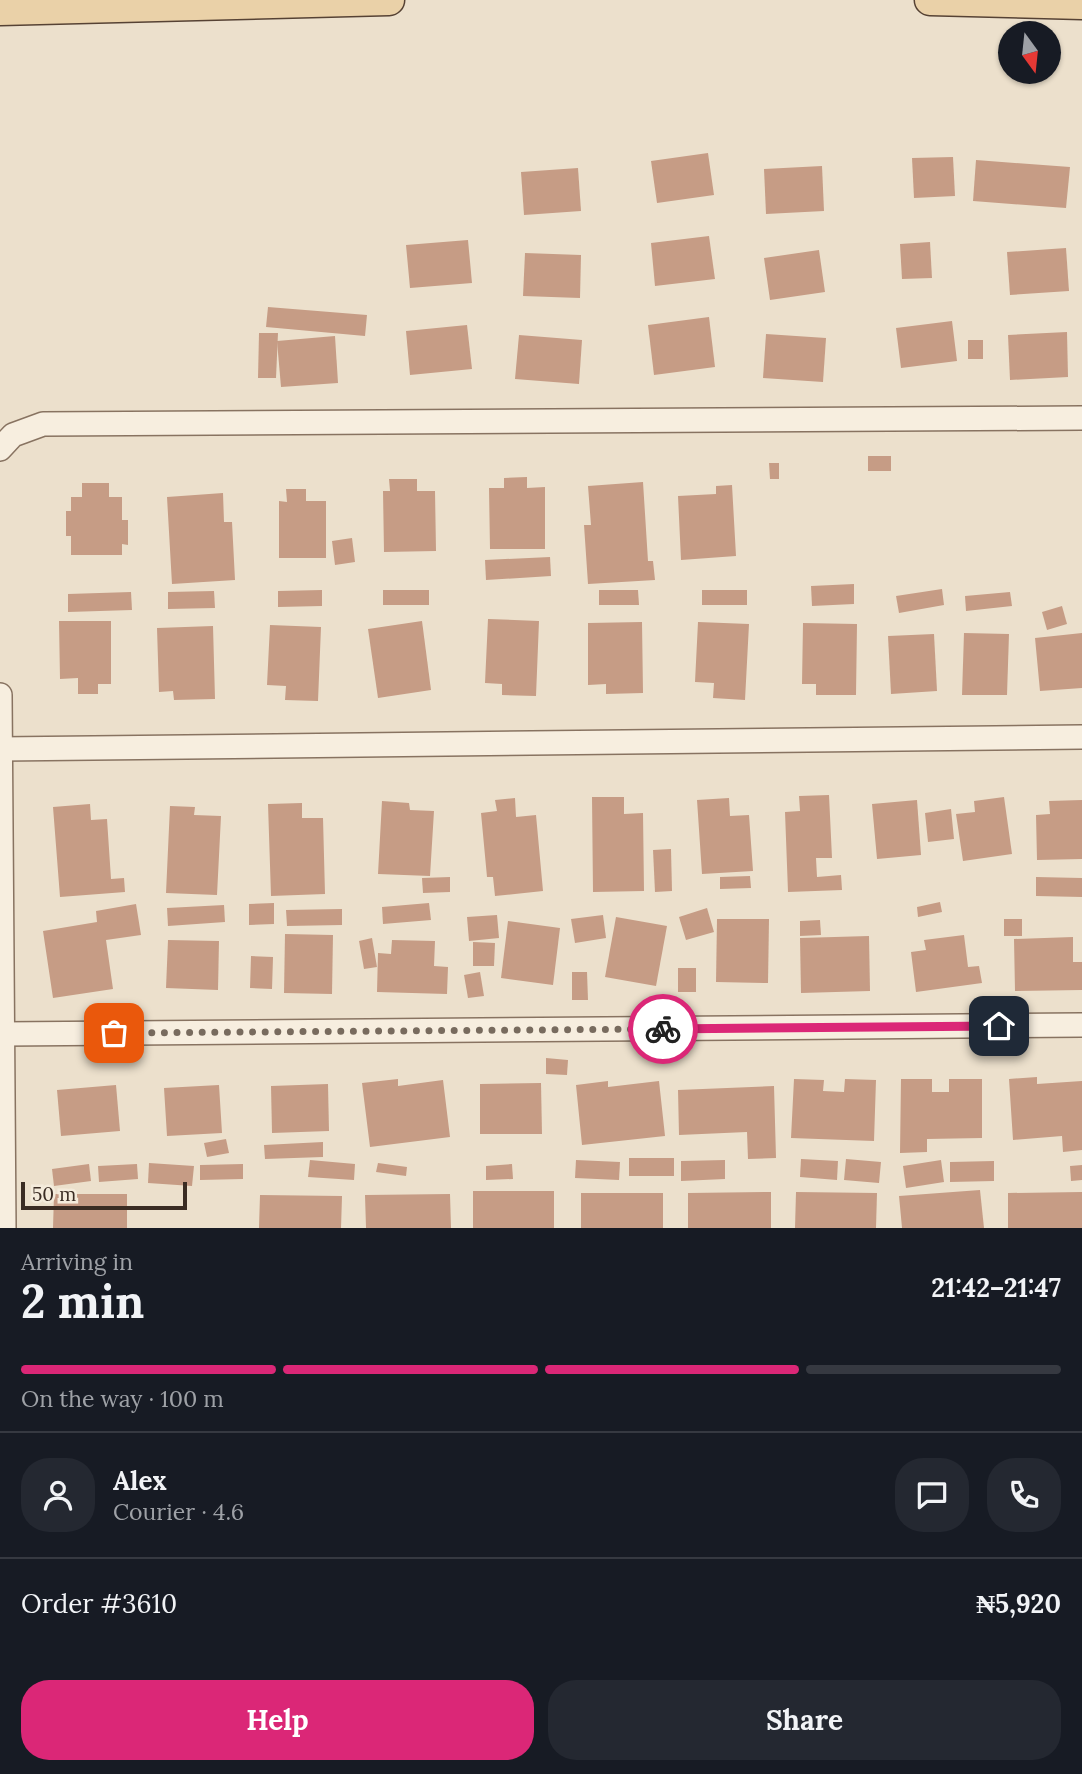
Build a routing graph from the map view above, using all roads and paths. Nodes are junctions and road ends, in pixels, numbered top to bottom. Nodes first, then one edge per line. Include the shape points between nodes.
1 (389, 0) edge
2 (930, 0) edge
3 (1082, 4) edge
4 (0, 10) edge
5 (1082, 418) edge
6 (0, 449) edge
7 (0, 695) edge
8 (1082, 737) edge
9 (1, 749) edge
10 (1082, 1025) edge
11 (3, 1034) junction
12 (4, 1228) edge

1 - 4 main road
2 - 3 main road
5 - 6 street via 43,424 13,435
7 - 9 street
8 - 9 street
9 - 11 street
10 - 11 street
11 - 12 street

